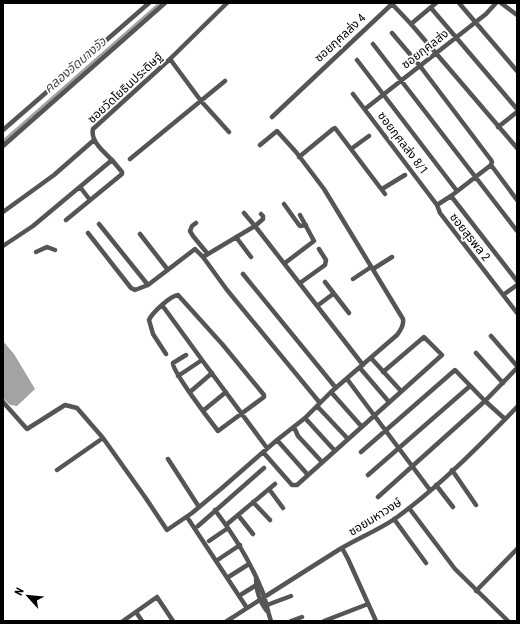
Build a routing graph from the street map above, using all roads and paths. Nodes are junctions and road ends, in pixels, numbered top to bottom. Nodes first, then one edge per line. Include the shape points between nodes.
1 (149, 3) edge
2 (165, 3) edge
3 (227, 3) edge
4 (436, 3) edge
5 (459, 3) edge
6 (496, 3) edge
7 (501, 3) edge
8 (431, 8) junction
9 (517, 15) edge
10 (475, 22) junction
11 (411, 24) junction
12 (392, 32) dead end
13 (456, 37) junction
14 (373, 44) dead end
15 (436, 53) junction
16 (170, 59) junction
17 (357, 60) dead end
18 (420, 66) junction
19 (517, 71) edge
20 (401, 80) junction
21 (225, 81) dead end
22 (353, 94) dead end
23 (384, 95) junction
24 (201, 101) junction
25 (365, 109) junction
26 (517, 109) edge
27 (517, 112) edge
28 (272, 117) dead end
29 (498, 127) junction
30 (3, 130) edge
31 (228, 132) dead end
32 (370, 136) dead end
33 (94, 140) junction
34 (260, 145) dead end
35 (3, 146) edge
36 (517, 148) edge
37 (351, 149) junction
38 (299, 157) junction
39 (112, 160) junction
40 (130, 160) dead end
41 (491, 165) junction
42 (405, 175) dead end
43 (475, 176) junction
44 (80, 187) junction
45 (382, 190) junction
46 (457, 191) junction
47 (385, 194) dead end
48 (451, 196) junction
49 (90, 200) junction
50 (517, 200) edge
51 (284, 204) dead end
52 (437, 204) junction
53 (3, 212) edge
54 (244, 213) dead end
55 (261, 214) dead end
56 (300, 215) dead end
57 (66, 220) dead end
58 (196, 223) dead end
59 (99, 224) dead end
60 (306, 225) junction
61 (255, 226) junction
62 (517, 231) edge
63 (88, 233) dead end
64 (140, 234) dead end
65 (236, 237) junction
66 (3, 246) edge
67 (319, 249) dead end
68 (55, 250) dead end
69 (36, 252) dead end
70 (205, 255) junction
71 (251, 257) dead end
72 (392, 257) dead end
73 (285, 263) junction
74 (372, 268) junction
75 (168, 270) junction
76 (243, 274) dead end
77 (353, 279) dead end
78 (517, 281) edge
79 (325, 282) dead end
80 (300, 283) junction
81 (148, 285) junction
82 (517, 285) edge
83 (333, 294) junction
84 (503, 295) junction
85 (162, 305) junction
86 (317, 306) junction
87 (349, 313) dead end
88 (517, 313) edge
89 (491, 336) dead end
90 (476, 353) dead end
91 (166, 354) dead end
92 (186, 355) dead end
93 (371, 358) junction
94 (202, 360) junction
95 (361, 367) junction
96 (517, 367) edge
97 (383, 372) junction
98 (212, 373) junction
99 (178, 376) junction
100 (347, 379) junction
101 (503, 383) junction
102 (470, 386) junction
103 (336, 388) junction
104 (401, 391) junction
105 (190, 392) junction
106 (226, 392) junction
107 (331, 392) junction
108 (485, 401) junction
109 (3, 402) edge
110 (389, 402) junction
111 (319, 404) junction
112 (517, 407) edge
113 (204, 410) junction
114 (242, 414) junction
115 (375, 415) junction
116 (305, 418) junction
117 (505, 420) junction
118 (294, 427) junction
119 (362, 427) junction
120 (386, 431) junction
121 (103, 438) junction
122 (348, 439) junction
123 (277, 440) junction
124 (399, 449) junction
125 (265, 450) junction
126 (335, 451) junction
127 (362, 452) dead end
128 (168, 458) dead end
129 (322, 462) junction
130 (412, 467) junction
131 (264, 468) dead end
132 (56, 470) dead end
133 (452, 470) junction
134 (308, 476) junction
135 (368, 476) dead end
136 (275, 484) dead end
137 (436, 485) junction
138 (269, 489) junction
139 (430, 490) junction
140 (378, 497) dead end
141 (254, 502) junction
142 (476, 505) dead end
143 (200, 507) junction
144 (453, 507) dead end
145 (283, 508) dead end
146 (409, 508) junction
147 (216, 510) junction
148 (238, 515) junction
149 (187, 517) junction
150 (394, 519) junction
151 (270, 520) dead end
152 (198, 526) dead end
153 (227, 526) junction
154 (253, 534) dead end
155 (209, 541) dead end
156 (240, 545) junction
157 (342, 548) junction
158 (517, 549) edge
159 (219, 559) dead end
160 (426, 563) dead end
161 (250, 564) junction
162 (230, 576) dead end
163 (257, 583) junction
164 (476, 591) junction
165 (242, 594) dead end
166 (291, 596) dead end
167 (262, 598) junction
168 (368, 604) junction
169 (267, 605) junction
170 (247, 608) junction
171 (136, 612) junction
172 (268, 612) junction
173 (302, 617) dead end
174 (269, 620) edge
175 (123, 621) edge
176 (142, 621) edge
177 (173, 621) edge
178 (227, 621) edge
179 (291, 621) edge
180 (324, 621) edge
181 (376, 621) edge
182 (508, 621) edge

1 - 30 street
2 - 35 street
3 - 16 street, ซอยวัดโยธินประดิษฐ์
4 - 8 street
5 - 10 street
6 - 10 street, ซอยกุศลส่ง
7 - 9 street
8 - 11 street
8 - 13 street
10 - 13 street, ซอยกุศลส่ง
10 - 19 street
11 - 15 street, ซอยกุศลส่ง 4
11 - 28 street, ซอยกุศลส่ง 4 via 395,5 390,5
12 - 18 street
13 - 15 street, ซอยกุศลส่ง
13 - 26 street
14 - 20 street
15 - 18 street, ซอยกุศลส่ง
15 - 29 street, ซอยกุศลส่ง 4
16 - 24 street
16 - 33 street, ซอยวัดโยธินประดิษฐ์ via 93,129
17 - 23 street
18 - 20 street, ซอยกุศลส่ง
18 - 41 street via 491,160
20 - 23 street, ซอยกุศลส่ง
20 - 43 street
21 - 24 street
22 - 25 street, ซอยกุศลส่ง 8/1
23 - 25 street, ซอยกุศลส่ง
23 - 46 street
24 - 31 street
24 - 40 street
25 - 52 street, ซอยกุศลส่ง 8/1
27 - 29 street
29 - 36 street, ซอยกุศลส่ง 4
32 - 37 street
33 - 39 street, ซอยวัดโยธินประดิษฐ์
33 - 53 street
34 - 38 street via 277,131
37 - 38 street via 334,128
37 - 45 street
38 - 74 street via 324,189
39 - 44 street
39 - 49 street, ซอยวัดโยธินประดิษฐ์ via 122,174
41 - 43 street, ซอยสุรพล 2
41 - 50 street
42 - 45 street
43 - 46 street, ซอยสุรพล 2
43 - 62 street
44 - 49 street
44 - 66 street via 33,226
45 - 47 street
46 - 48 street, ซอยสุรพล 2
48 - 52 street, ซอยสุรพล 2
48 - 78 street
49 - 57 street
51 - 60 street via 300,226
52 - 84 street, ซอยสุรพล 2 via 440,213
54 - 61 street
55 - 61 street via 263,219
56 - 60 street
58 - 70 street via 190,231
59 - 81 street
60 - 73 street via 314,241
61 - 65 street
61 - 73 street
63 - 81 street via 131,288 138,290
64 - 75 street
65 - 70 street
65 - 71 street
67 - 80 street via 326,260 325,265
68 - 69 street via 47,246
70 - 75 street via 195,249
70 - 111 street via 227,290
72 - 74 street
73 - 80 street
74 - 77 street
74 - 93 street via 404,322 402,330
75 - 81 street
76 - 103 street
79 - 83 street
80 - 86 street
82 - 84 street
83 - 86 street
83 - 87 street
84 - 88 street, ซอยสุรพล 2
85 - 91 street via 151,315 148,322
85 - 94 street
85 - 114 street via 174,295 179,296 264,395
86 - 95 street
89 - 96 street
90 - 101 street
92 - 99 street via 172,364
93 - 95 street
93 - 97 street
94 - 98 street
94 - 99 street
95 - 100 street
95 - 110 street
96 - 101 street
97 - 104 street
97 - 104 street via 423,337 441,353 441,356
98 - 105 street
98 - 106 street
99 - 105 street
100 - 103 street
100 - 115 street
101 - 108 street
102 - 108 street
102 - 120 street via 455,370
102 - 124 street
103 - 107 street
104 - 110 street
105 - 113 street
106 - 113 street
106 - 114 street
107 - 111 street
107 - 119 street
108 - 117 street
108 - 130 street
109 - 121 street via 27,429 64,405 77,408
110 - 115 street
111 - 116 street
111 - 122 street
112 - 117 street, ซอยมหาวงษ์
113 - 114 street via 219,431
114 - 125 street
115 - 119 street
115 - 120 street
116 - 118 street
116 - 126 street
117 - 133 street, ซอยมหาวงษ์
118 - 123 street
118 - 129 street via 298,436
119 - 122 street
120 - 124 street
120 - 127 street
121 - 132 street
121 - 149 street via 167,530
122 - 126 street
123 - 125 street
123 - 134 street
124 - 130 street
124 - 135 street
125 - 134 street via 292,485 297,485
125 - 143 street
126 - 129 street
128 - 143 street
129 - 134 street
130 - 139 street
130 - 140 street
131 - 147 street
133 - 137 street, ซอยมหาวงษ์
133 - 142 street
136 - 138 street
137 - 139 street, ซอยมหาวงษ์
137 - 144 street
138 - 141 street
138 - 145 street
139 - 146 street, ซอยมหาวงษ์
141 - 148 street
141 - 151 street
143 - 149 street
146 - 150 street, ซอยมหาวงษ์
146 - 164 street via 455,569
147 - 152 street
147 - 153 street
148 - 153 street
148 - 154 street
149 - 170 street
150 - 157 street, ซอยมหาวงษ์
150 - 160 street
153 - 155 street
153 - 156 street
156 - 159 street
156 - 161 street
157 - 167 street, ซอยมหาวงษ์
157 - 168 street
158 - 164 street
161 - 162 street
161 - 163 street
163 - 165 street
163 - 167 street
164 - 182 street
166 - 169 street
167 - 169 street
167 - 170 street, ซอยมหาวงษ์
167 - 172 street
168 - 180 street
168 - 181 street
169 - 172 street
170 - 178 street, ซอยมหาวงษ์
171 - 175 street
171 - 176 street
171 - 177 street via 157,597
172 - 174 street
173 - 179 street

